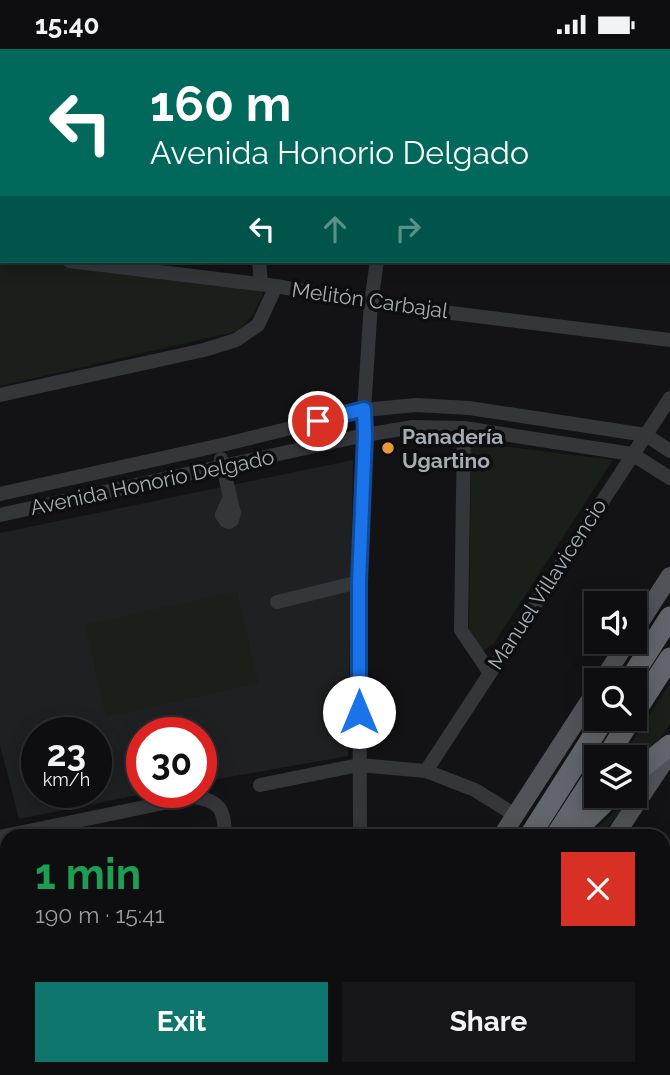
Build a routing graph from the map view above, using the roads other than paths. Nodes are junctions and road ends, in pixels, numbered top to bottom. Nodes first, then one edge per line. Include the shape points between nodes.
1 (86, 263) edge
2 (259, 263) edge
3 (377, 263) edge
4 (261, 284) junction
5 (276, 286) junction
6 (372, 303) junction
7 (670, 340) edge
8 (0, 395) edge
9 (670, 398) edge
10 (364, 409) junction
11 (464, 428) junction
12 (365, 435) junction
13 (646, 435) junction
14 (218, 446) junction
15 (670, 451) edge
16 (632, 454) junction
17 (223, 466) junction
18 (670, 478) edge
19 (0, 494) edge
20 (230, 497) dead end
21 (0, 515) edge
22 (670, 576) edge
23 (359, 582) junction
24 (277, 602) dead end
25 (647, 611) edge
26 (670, 617) edge
27 (670, 658) edge
28 (637, 668) edge
29 (490, 673) junction
30 (647, 693) edge
31 (584, 709) edge
32 (596, 731) edge
33 (670, 745) edge
34 (670, 754) edge
35 (647, 763) edge
36 (359, 765) junction
37 (426, 771) junction
38 (260, 785) dead end
39 (584, 792) edge
40 (599, 808) edge
41 (515, 815) junction
42 (67, 829) edge
43 (225, 829) edge
44 (360, 829) edge
45 (506, 829) edge
46 (534, 829) edge
47 (560, 829) edge
48 (577, 829) edge
49 (619, 829) edge

1 - 4 street, Melitón Carbajal
2 - 4 street
3 - 6 street
4 - 5 street, Melitón Carbajal
5 - 6 street, Melitón Carbajal
5 - 8 street via 258,325 236,340
6 - 7 street, Melitón Carbajal
6 - 10 street
9 - 13 street, Manuel Villavicencio
10 - 12 street
10 - 13 street, Avenida Honorio Delgado via 416,405 469,408
10 - 14 street, Avenida Honorio Delgado
11 - 12 street, Avenida Honorio Delgado via 414,427
11 - 16 street, Avenida Honorio Delgado
11 - 29 street via 461,631
12 - 17 street, Avenida Honorio Delgado
12 - 23 street
13 - 15 street, Avenida Honorio Delgado
13 - 16 street, Manuel Villavicencio
14 - 17 street
14 - 19 street, Avenida Honorio Delgado
16 - 18 street, Avenida Honorio Delgado
16 - 29 street, Manuel Villavicencio
17 - 20 street
17 - 21 street, Avenida Honorio Delgado
22 - 25 main road
23 - 24 street
23 - 36 street
26 - 28 highway
27 - 30 highway
29 - 37 street, Manuel Villavicencio
31 - 41 main road
32 - 46 highway
33 - 35 highway
34 - 49 main road
36 - 37 street
36 - 38 street
36 - 44 street
37 - 41 street via 475,790
39 - 47 highway
40 - 48 highway
41 - 45 main road
42 - 43 street via 192,797 214,802

